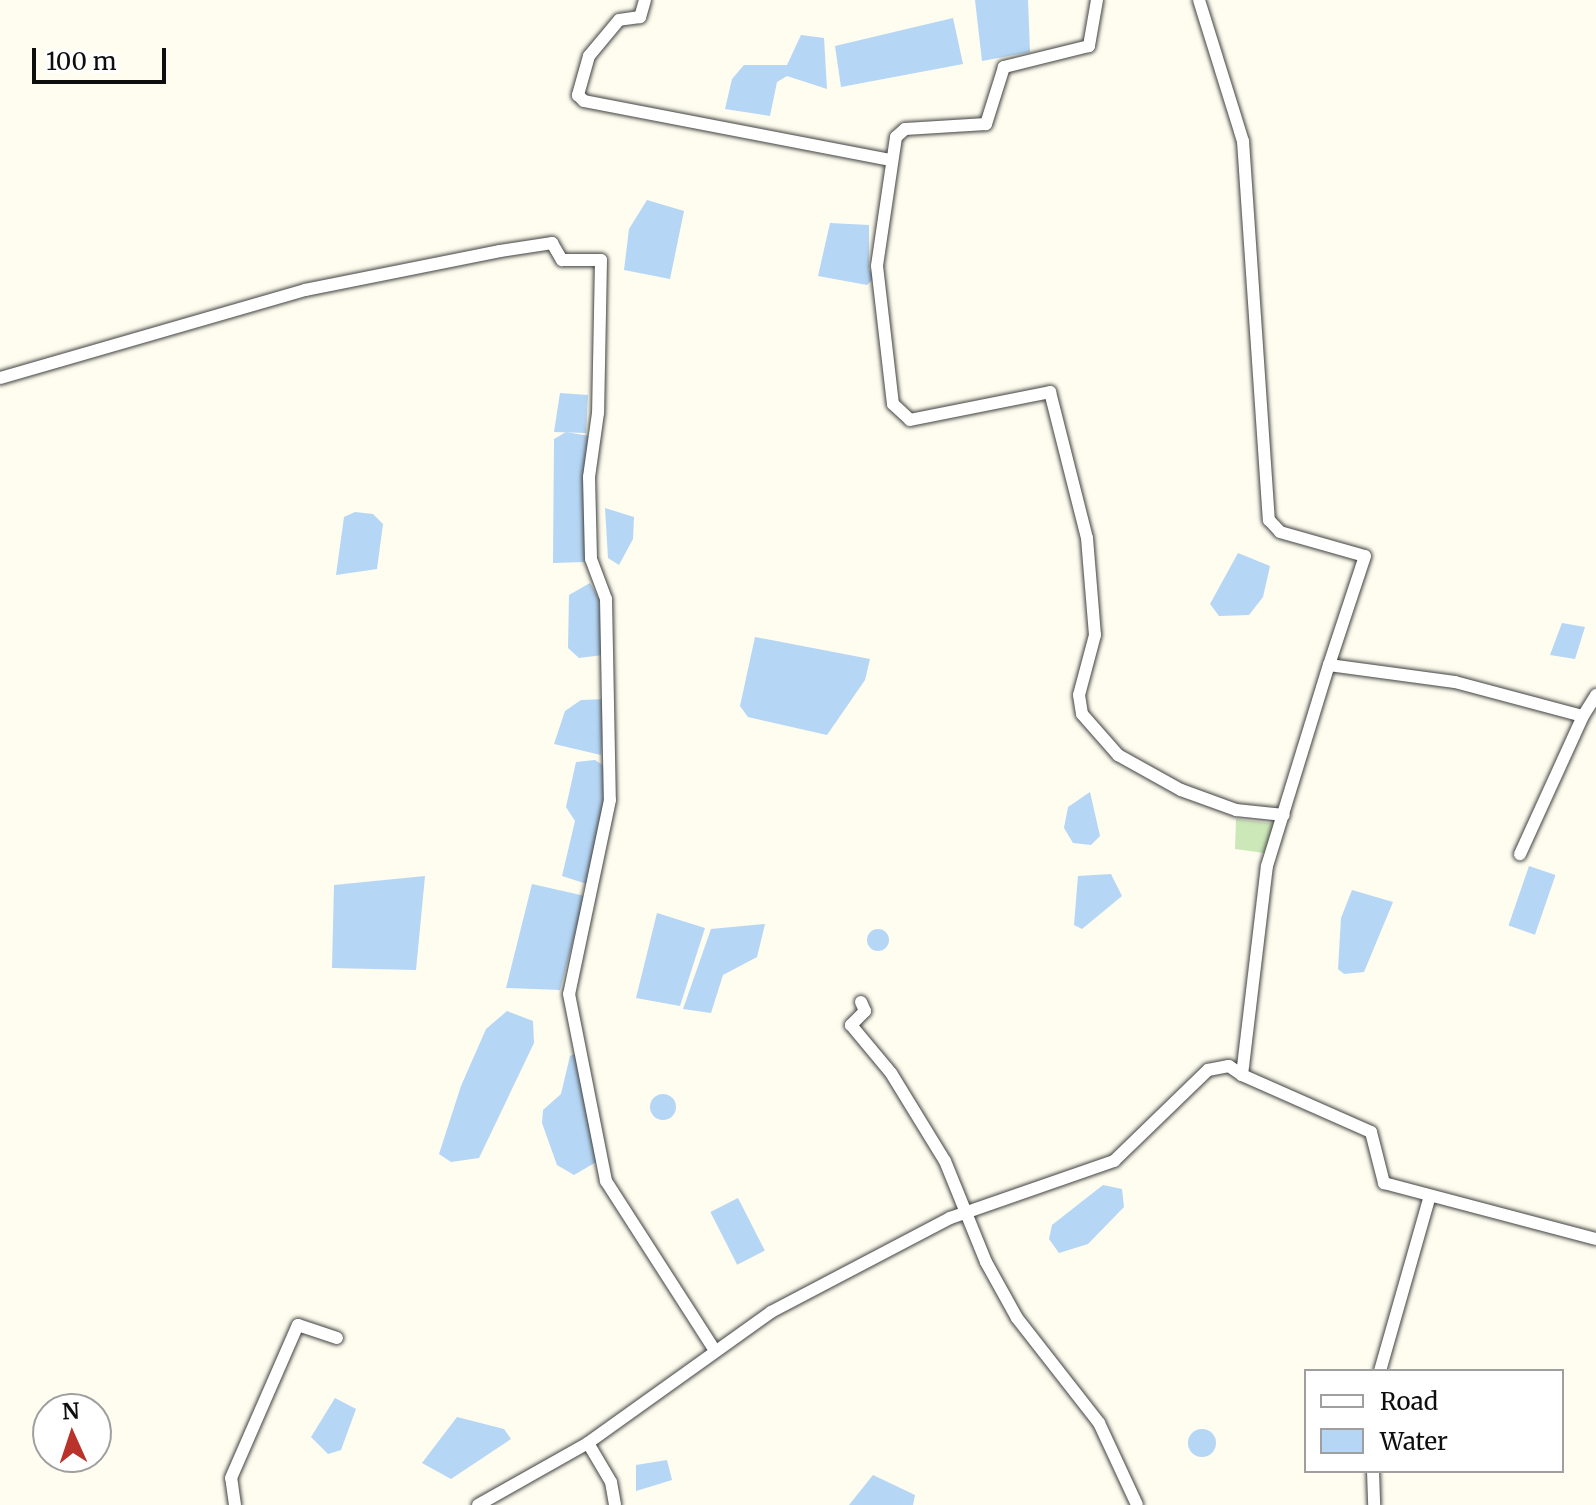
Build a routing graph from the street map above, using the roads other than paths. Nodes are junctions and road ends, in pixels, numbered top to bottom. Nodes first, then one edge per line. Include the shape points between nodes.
1 (645, 0) edge
2 (1097, 0) edge
3 (1199, 0) edge
4 (890, 160) junction
5 (0, 378) edge
6 (1329, 665) junction
7 (1596, 695) edge
8 (1583, 716) junction
9 (1284, 815) junction
10 (1520, 854) dead end
11 (861, 1002) dead end
12 (1242, 1075) junction
13 (1429, 1199) junction
14 (967, 1211) junction
15 (1596, 1239) edge
16 (337, 1338) dead end
17 (714, 1349) junction
18 (1381, 1369) edge
19 (588, 1443) junction
20 (1373, 1473) edge
21 (235, 1505) edge
22 (478, 1505) edge
23 (615, 1505) edge
24 (1137, 1505) edge
25 (1374, 1505) edge

1 - 4 street via 640,17 619,20 589,56 578,95 584,101
2 - 4 street via 1089,46 1004,67 986,124 900,131
3 - 6 street via 1243,141 1269,520 1280,532 1365,556
4 - 9 street via 877,266 900,415 910,420 1050,392 1087,538 1095,635 1079,695 1082,714 1118,755 1181,790 1236,810
5 - 17 street via 305,290 500,251 552,243 562,260 601,260 591,559 606,599 610,800 569,994 606,1181
6 - 8 street via 1469,685
6 - 9 street
7 - 8 street
8 - 10 street
9 - 12 street via 1267,866
11 - 14 street via 865,1011 851,1025 891,1073
12 - 13 street via 1371,1132 1384,1183
12 - 14 street via 1229,1066 1208,1070 1114,1161
13 - 15 street
13 - 18 street
14 - 17 street
14 - 24 street via 1017,1318 1099,1423
16 - 21 street via 298,1325 231,1478
17 - 19 street via 690,1374
19 - 22 street
19 - 23 street via 611,1482
20 - 25 street

